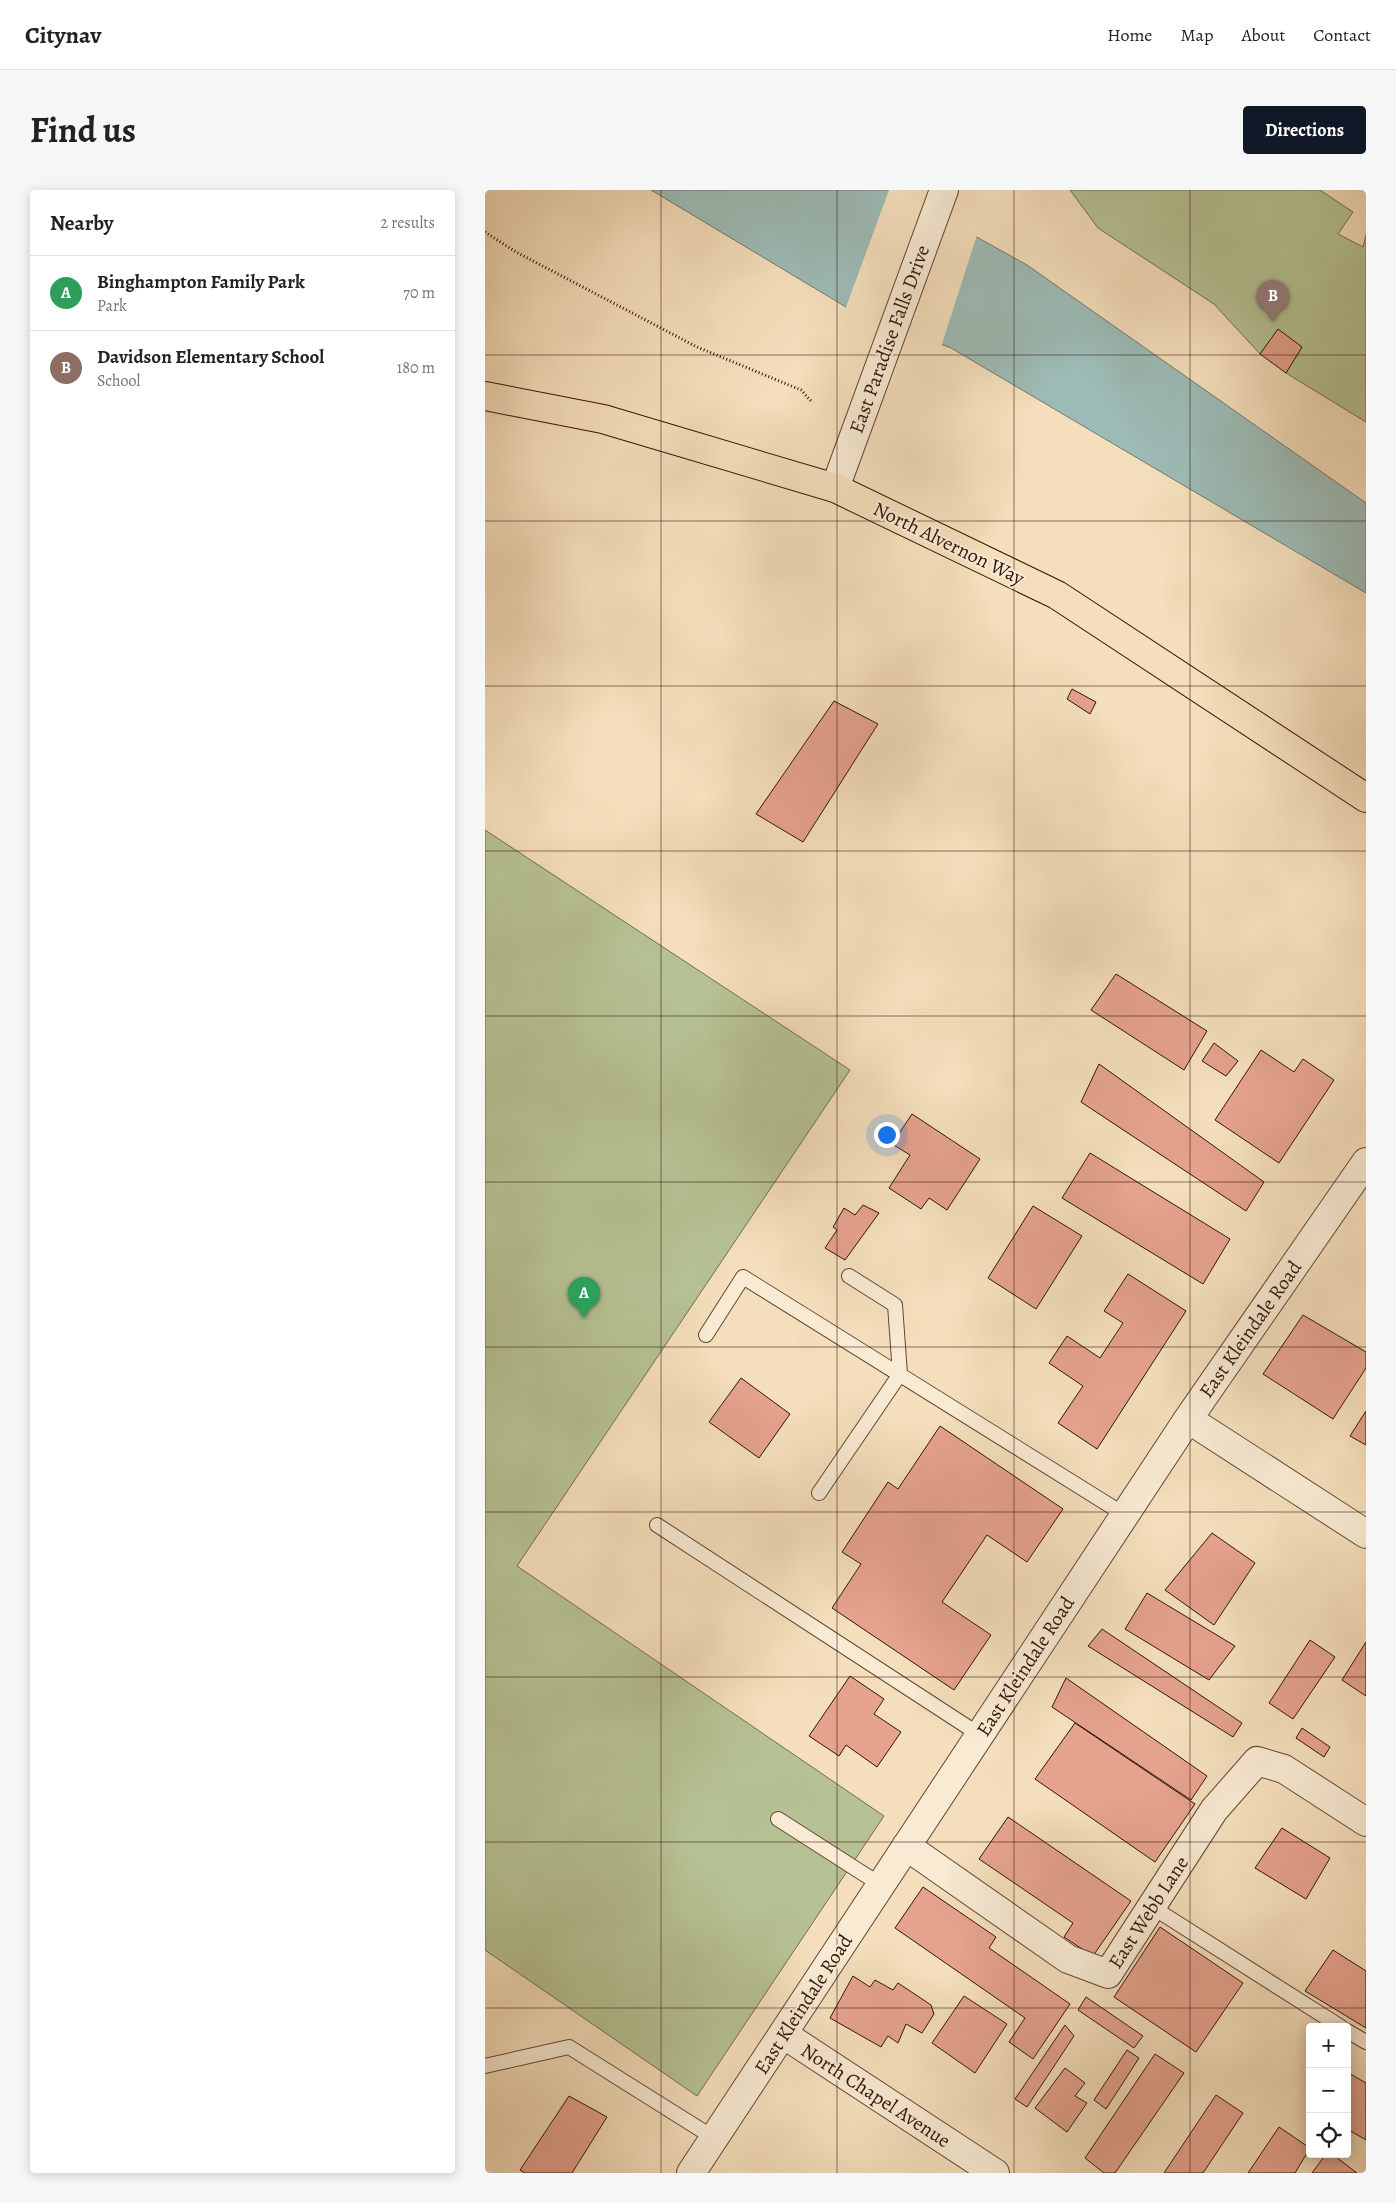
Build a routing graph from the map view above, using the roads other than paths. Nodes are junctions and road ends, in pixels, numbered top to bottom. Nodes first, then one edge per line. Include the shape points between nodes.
1 (944, 190) edge
2 (485, 396) edge
3 (835, 488) junction
4 (1366, 798) edge
5 (1366, 1162) edge
6 (849, 1276) dead end
7 (706, 1336) dead end
8 (900, 1374) junction
9 (1188, 1419) junction
10 (819, 1494) dead end
11 (1125, 1514) junction
12 (657, 1524) dead end
13 (1366, 1534) edge
14 (980, 1735) junction
15 (778, 1819) dead end
16 (1366, 1822) edge
17 (906, 1846) junction
18 (881, 1885) junction
19 (1152, 1907) junction
20 (1335, 2023) edge
21 (1351, 2033) edge
22 (783, 2034) junction
23 (1366, 2042) edge
24 (485, 2066) edge
25 (714, 2138) junction
26 (691, 2173) edge
27 (995, 2173) edge

1 - 3 street, East Paradise Falls Drive
2 - 3 main road, North Alvernon Way via 603,419
3 - 4 main road, North Alvernon Way via 1057,594
5 - 9 street, East Kleindale Road
6 - 8 lane via 895,1305
7 - 8 lane via 743,1277
8 - 10 lane
8 - 11 lane
9 - 11 street, East Kleindale Road
9 - 13 street
11 - 14 street, East Kleindale Road
12 - 14 lane
14 - 17 street, East Kleindale Road
15 - 18 lane
16 - 19 street, East Webb Lane via 1284,1768 1257,1760 1214,1810
17 - 18 street, East Kleindale Road
17 - 19 street, East Webb Lane via 1069,1959 1108,1974
18 - 22 street, East Kleindale Road
19 - 20 lane
21 - 23 lane
22 - 25 street, East Kleindale Road
22 - 27 street, North Chapel Avenue
24 - 25 lane via 569,2047
25 - 26 street, East Kleindale Road

